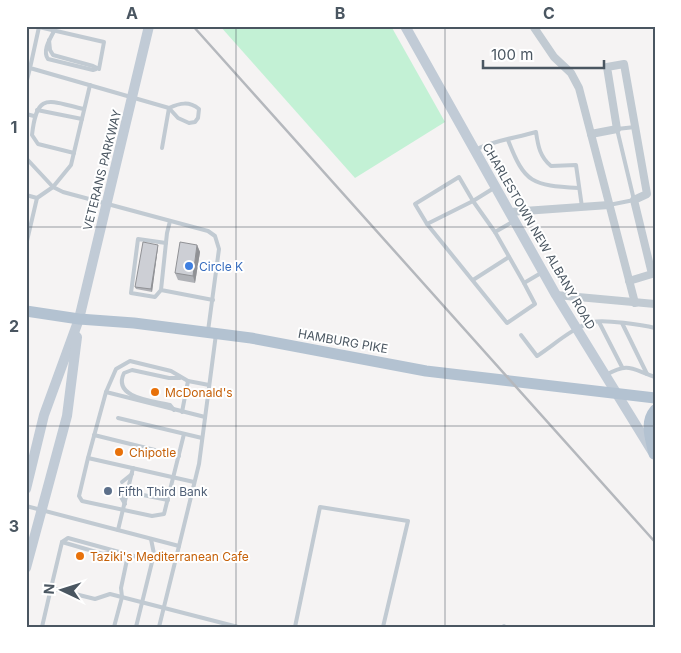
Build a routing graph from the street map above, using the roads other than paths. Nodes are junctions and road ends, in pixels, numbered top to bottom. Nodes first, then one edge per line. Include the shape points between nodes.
1 (149, 26) edge
2 (404, 26) edge
3 (533, 26) edge
4 (54, 30) junction
5 (50, 40) junction
6 (30, 68) junction
7 (97, 69) junction
8 (26, 84) edge
9 (90, 86) junction
10 (132, 96) junction
11 (169, 108) junction
12 (84, 109) junction
13 (37, 110) junction
14 (26, 114) edge
15 (34, 116) junction
16 (82, 119) junction
17 (635, 127) junction
18 (617, 129) junction
19 (591, 134) junction
20 (508, 140) junction
21 (162, 148) dead end
22 (475, 150) junction
23 (74, 153) junction
24 (26, 158) edge
25 (53, 187) junction
26 (496, 187) junction
27 (579, 188) junction
28 (26, 195) edge
29 (38, 198) junction
30 (473, 200) junction
31 (634, 200) junction
32 (106, 204) junction
33 (609, 205) junction
34 (582, 207) junction
35 (27, 209) edge
36 (34, 211) junction
37 (512, 216) junction
38 (26, 219) edge
39 (32, 221) junction
40 (170, 221) junction
41 (427, 224) junction
42 (28, 228) edge
43 (495, 232) junction
44 (27, 237) edge
45 (166, 243) junction
46 (26, 245) edge
47 (509, 257) junction
48 (543, 272) junction
49 (473, 280) junction
50 (629, 281) junction
51 (524, 283) junction
52 (161, 290) junction
53 (556, 295) junction
54 (212, 300) junction
55 (635, 302) junction
56 (655, 304) edge
57 (26, 311) edge
58 (79, 319) junction
59 (599, 322) junction
60 (622, 323) junction
61 (655, 328) edge
62 (577, 329) junction
63 (212, 333) junction
64 (521, 335) dead end
65 (622, 367) junction
66 (647, 374) junction
67 (606, 375) junction
68 (655, 377) edge
69 (180, 378) junction
70 (188, 381) junction
71 (209, 385) junction
72 (106, 392) junction
73 (617, 394) junction
74 (655, 398) edge
75 (174, 410) junction
76 (655, 410) edge
77 (182, 412) junction
78 (100, 414) junction
79 (107, 416) dead end
80 (205, 417) junction
81 (118, 418) dead end
82 (184, 434) junction
83 (94, 435) junction
84 (202, 438) junction
85 (654, 455) edge
86 (179, 456) junction
87 (88, 458) junction
88 (133, 468) junction
89 (132, 474) junction
90 (173, 478) junction
91 (122, 482) dead end
92 (194, 482) junction
93 (26, 488) edge
94 (120, 490) dead end
95 (138, 494) dead end
96 (168, 500) junction
97 (125, 504) junction
98 (26, 506) edge
99 (42, 510) junction
100 (123, 510) junction
101 (118, 530) junction
102 (151, 539) junction
103 (179, 546) junction
104 (128, 555) junction
105 (152, 561) junction
106 (26, 568) edge
107 (51, 588) junction
108 (122, 598) junction
109 (142, 602) junction
110 (164, 608) junction
111 (232, 626) edge
112 (42, 627) edge
113 (114, 627) edge
114 (136, 627) edge
115 (159, 627) edge
116 (238, 627) edge
117 (295, 627) edge
118 (383, 627) edge

1 - 10 main road, VETERANS PARKWAY
2 - 22 main road, CHARLESTOWN NEW ALBANY ROAD
3 - 19 street via 554,57 571,73 579,88
4 - 5 lane
4 - 6 lane via 39,27
4 - 7 lane via 104,42
5 - 7 lane via 53,55
5 - 7 lane via 45,52 48,59
6 - 8 lane
6 - 9 lane
9 - 10 lane
9 - 12 lane
10 - 11 lane
10 - 32 main road, VETERANS PARKWAY
11 - 11 lane via 189,124 198,118 199,109 194,104 181,103
11 - 21 lane
12 - 13 lane via 49,101
12 - 16 lane
13 - 15 lane
13 - 16 lane
14 - 15 lane
15 - 23 lane via 32,135 38,144
16 - 23 lane
17 - 18 lane
17 - 18 street via 624,64 607,67
17 - 31 street via 647,194
18 - 19 street
18 - 31 lane
19 - 33 street
20 - 22 lane via 488,143
20 - 27 lane via 525,175 542,184
20 - 27 lane via 536,132 538,148 551,166 576,165
22 - 26 main road, CHARLESTOWN NEW ALBANY ROAD
23 - 25 lane via 71,165
24 - 25 lane
25 - 29 lane
25 - 32 lane
26 - 30 lane
26 - 37 main road, CHARLESTOWN NEW ALBANY ROAD
27 - 34 lane
28 - 29 lane
29 - 36 lane
30 - 41 lane
30 - 41 lane via 459,177 415,204
30 - 43 lane
31 - 33 lane
31 - 50 street via 652,274
32 - 40 lane
32 - 58 main road, VETERANS PARKWAY
33 - 34 street
33 - 50 street
34 - 37 street
35 - 36 lane
36 - 39 lane
37 - 43 lane
37 - 48 main road, CHARLESTOWN NEW ALBANY ROAD
38 - 39 lane
39 - 42 lane
40 - 45 lane
40 - 54 lane via 208,231 218,239
41 - 49 lane
42 - 44 lane
43 - 47 lane
44 - 46 lane
45 - 52 lane
45 - 52 lane via 138,239 131,294 155,297
47 - 49 lane
47 - 51 lane
48 - 51 lane
48 - 53 main road, CHARLESTOWN NEW ALBANY ROAD
49 - 51 lane via 508,323 536,304
50 - 55 street
52 - 54 lane
53 - 55 street
53 - 62 main road, CHARLESTOWN NEW ALBANY ROAD
54 - 63 lane
55 - 56 street
57 - 58 main road, HAMBURG PIKE
58 - 63 main road, HAMBURG PIKE
58 - 93 main road, VETERANS PARKWAY via 44,415
58 - 99 main road, VETERANS PARKWAY via 67,416
59 - 60 lane
59 - 62 lane
59 - 65 lane
60 - 61 lane
60 - 66 lane
62 - 64 lane via 537,356
62 - 67 main road, CHARLESTOWN NEW ALBANY ROAD
63 - 71 lane
63 - 73 main road, HAMBURG PIKE via 426,370
65 - 66 lane
65 - 67 lane
66 - 68 lane
67 - 73 main road, CHARLESTOWN NEW ALBANY ROAD
69 - 70 lane
69 - 72 lane via 171,371 130,361 116,369
69 - 75 lane via 132,370 121,379 124,392 170,405
70 - 71 lane
70 - 77 lane
71 - 80 lane
72 - 75 lane
72 - 78 lane
73 - 74 main road, HAMBURG PIKE
73 - 85 main road, CHARLESTOWN NEW ALBANY ROAD
75 - 77 lane
76 - 85 main road via 648,425
77 - 80 lane
78 - 79 lane
78 - 83 lane
80 - 84 lane
81 - 82 lane
82 - 84 lane
82 - 86 lane
83 - 86 lane
83 - 87 lane
84 - 92 lane
86 - 90 lane
87 - 88 lane
87 - 100 lane via 79,496 82,502
88 - 89 lane
88 - 90 lane
89 - 91 lane
89 - 97 lane
90 - 92 lane
90 - 96 lane
92 - 103 lane
94 - 97 lane
95 - 96 lane
96 - 100 lane via 164,514 152,516
97 - 100 lane
98 - 99 lane
99 - 101 lane
99 - 106 main road, VETERANS PARKWAY
100 - 101 lane
101 - 102 lane
102 - 103 lane
102 - 105 lane
103 - 110 lane
104 - 105 lane
104 - 107 lane via 68,538 62,542
104 - 108 lane
105 - 109 lane
107 - 108 lane via 95,599 110,594
107 - 112 lane
108 - 109 lane
108 - 113 lane
109 - 110 lane
109 - 114 lane
110 - 111 lane
110 - 115 lane
111 - 116 lane
117 - 118 lane via 320,507 408,521

